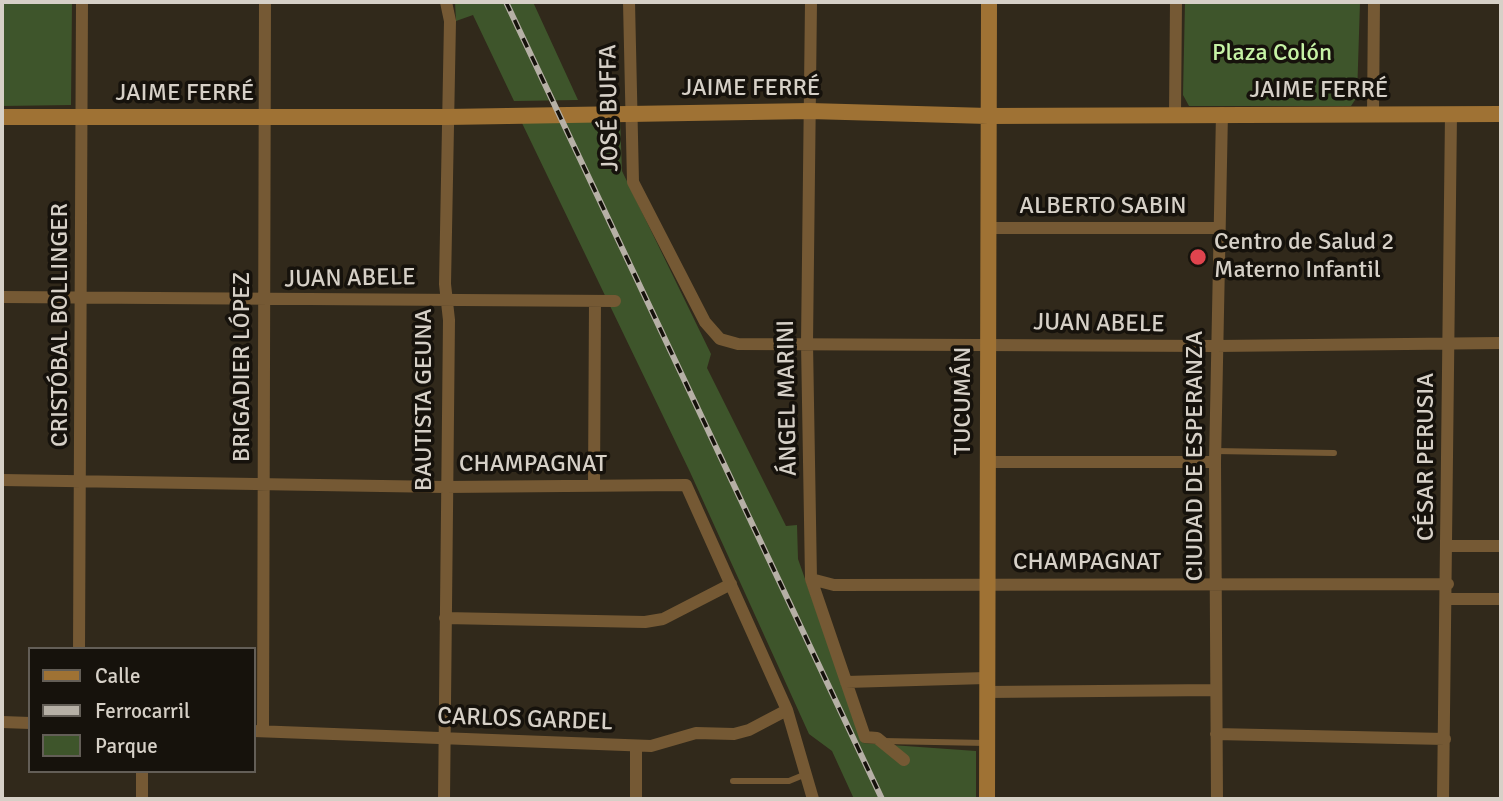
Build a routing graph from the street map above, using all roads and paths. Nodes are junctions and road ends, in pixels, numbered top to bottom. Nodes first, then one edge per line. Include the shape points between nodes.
1 (82, 2) edge
2 (265, 2) edge
3 (446, 2) edge
4 (629, 2) edge
5 (811, 2) edge
6 (989, 2) edge
7 (1177, 2) edge
8 (1374, 2) edge
9 (810, 111) junction
10 (631, 112) junction
11 (1222, 113) junction
12 (1175, 114) junction
13 (1373, 114) junction
14 (1451, 114) junction
15 (1501, 114) edge
16 (988, 116) junction
17 (2, 117) edge
18 (83, 117) junction
19 (266, 117) junction
20 (447, 117) junction
21 (987, 228) junction
22 (1219, 228) junction
23 (2, 297) edge
24 (83, 299) junction
25 (446, 299) junction
26 (264, 301) junction
27 (595, 301) junction
28 (615, 301) dead end
29 (705, 322) joint
30 (1448, 341) junction
31 (807, 343) junction
32 (986, 343) junction
33 (1501, 343) edge
34 (1216, 346) junction
35 (1334, 453) dead end
36 (1215, 457) junction
37 (987, 462) junction
38 (2, 481) edge
39 (80, 483) junction
40 (264, 485) junction
41 (594, 485) junction
42 (445, 487) junction
43 (1448, 546) junction
44 (1501, 546) edge
45 (811, 579) junction
46 (731, 584) junction
47 (986, 584) junction
48 (1216, 584) junction
49 (1448, 584) junction
50 (1447, 599) junction
51 (1501, 599) edge
52 (445, 618) junction
53 (79, 647) edge
54 (846, 682) junction
55 (986, 685) junction
56 (1216, 690) junction
57 (787, 710) junction
58 (2, 722) edge
59 (28, 723) edge
60 (259, 731) edge
61 (1216, 734) junction
62 (446, 737) junction
63 (1445, 739) junction
64 (883, 741) junction
65 (986, 743) junction
66 (636, 746) junction
67 (904, 760) dead end
68 (142, 773) edge
69 (806, 774) junction
70 (733, 781) dead end
71 (142, 799) edge
72 (444, 799) edge
73 (636, 799) edge
74 (814, 799) edge
75 (987, 799) edge
76 (1217, 799) edge
77 (1443, 799) edge

1 - 18 street, CRISTÓBAL BOLLINGER
2 - 19 street, BRIGADIER LÓPEZ
3 - 20 street, BAUTISTA GEUNA via 450,21
4 - 10 street, JOSÉ BUFFA
5 - 9 street, ÁNGEL MARINI
6 - 16 street, TUCUMÁN
7 - 12 street
8 - 13 street
9 - 10 street, JAIME FERRÉ
9 - 16 street, JAIME FERRÉ
9 - 31 street, ÁNGEL MARINI
10 - 20 street, JAIME FERRÉ
10 - 29 street, JOSÉ BUFFA via 633,182
11 - 12 street, JAIME FERRÉ
11 - 13 street, JAIME FERRÉ
11 - 22 street, CIUDAD DE ESPERANZA
12 - 16 street, JAIME FERRÉ
13 - 14 street, JAIME FERRÉ
14 - 15 street, JAIME FERRÉ
14 - 30 street, CÉSAR PERUSIA
16 - 21 street, TUCUMÁN
17 - 18 street, JAIME FERRÉ
18 - 19 street, JAIME FERRÉ
18 - 24 street, CRISTÓBAL BOLLINGER
19 - 20 street, JAIME FERRÉ
19 - 26 street, BRIGADIER LÓPEZ
20 - 25 street, BAUTISTA GEUNA
21 - 22 street, ALBERTO SABIN
21 - 32 street, TUCUMÁN
22 - 34 street, CIUDAD DE ESPERANZA
23 - 24 street, JUAN ABELE
24 - 26 street, JUAN ABELE
24 - 39 street, CRISTÓBAL BOLLINGER
25 - 26 street, JUAN ABELE
25 - 27 street, JUAN ABELE
25 - 42 street, BAUTISTA GEUNA
26 - 40 street, BRIGADIER LÓPEZ
27 - 28 street, JUAN ABELE
27 - 41 street
29 - 31 street, JUAN ABELE via 720,339 738,344
30 - 33 street, JUAN ABELE
30 - 34 street, JUAN ABELE
30 - 43 street, CÉSAR PERUSIA
31 - 32 street, JUAN ABELE
31 - 45 street, ÁNGEL MARINI
32 - 34 street, JUAN ABELE
32 - 37 street, TUCUMÁN
34 - 36 street, CIUDAD DE ESPERANZA
35 - 36 lane
36 - 37 street
36 - 48 street, CIUDAD DE ESPERANZA
37 - 47 street, TUCUMÁN
38 - 39 street, CHAMPAGNAT
39 - 40 street, CHAMPAGNAT
39 - 53 street, CRISTÓBAL BOLLINGER
40 - 42 street, CHAMPAGNAT
40 - 60 street, BRIGADIER LÓPEZ
41 - 42 street, CHAMPAGNAT
41 - 46 street, CHAMPAGNAT via 686,485
42 - 52 street, BAUTISTA GEUNA
43 - 44 street
43 - 49 street, CÉSAR PERUSIA
45 - 47 street, CHAMPAGNAT via 834,584
45 - 54 street, ÁNGEL MARINI
46 - 52 street via 663,618 645,622
46 - 57 street
47 - 48 street, CHAMPAGNAT
47 - 55 street, TUCUMÁN
48 - 49 street, CHAMPAGNAT
48 - 56 street, CIUDAD DE ESPERANZA
49 - 50 street, CÉSAR PERUSIA
50 - 51 street
50 - 63 street, CÉSAR PERUSIA
52 - 62 street, BAUTISTA GEUNA
54 - 55 street
54 - 64 street, ÁNGEL MARINI via 865,737
55 - 56 street
55 - 65 street, TUCUMÁN
56 - 61 street, CIUDAD DE ESPERANZA
57 - 66 street, CARLOS GARDEL via 734,734 696,733
57 - 69 street
58 - 59 street
60 - 62 street, CARLOS GARDEL
61 - 63 street
61 - 76 street, CIUDAD DE ESPERANZA
62 - 66 street, CARLOS GARDEL
62 - 72 street, BAUTISTA GEUNA
63 - 77 street, CÉSAR PERUSIA
64 - 65 lane
64 - 67 street, ÁNGEL MARINI
65 - 75 street, TUCUMÁN
66 - 73 street
68 - 71 street
69 - 70 lane via 789,781
69 - 74 street

